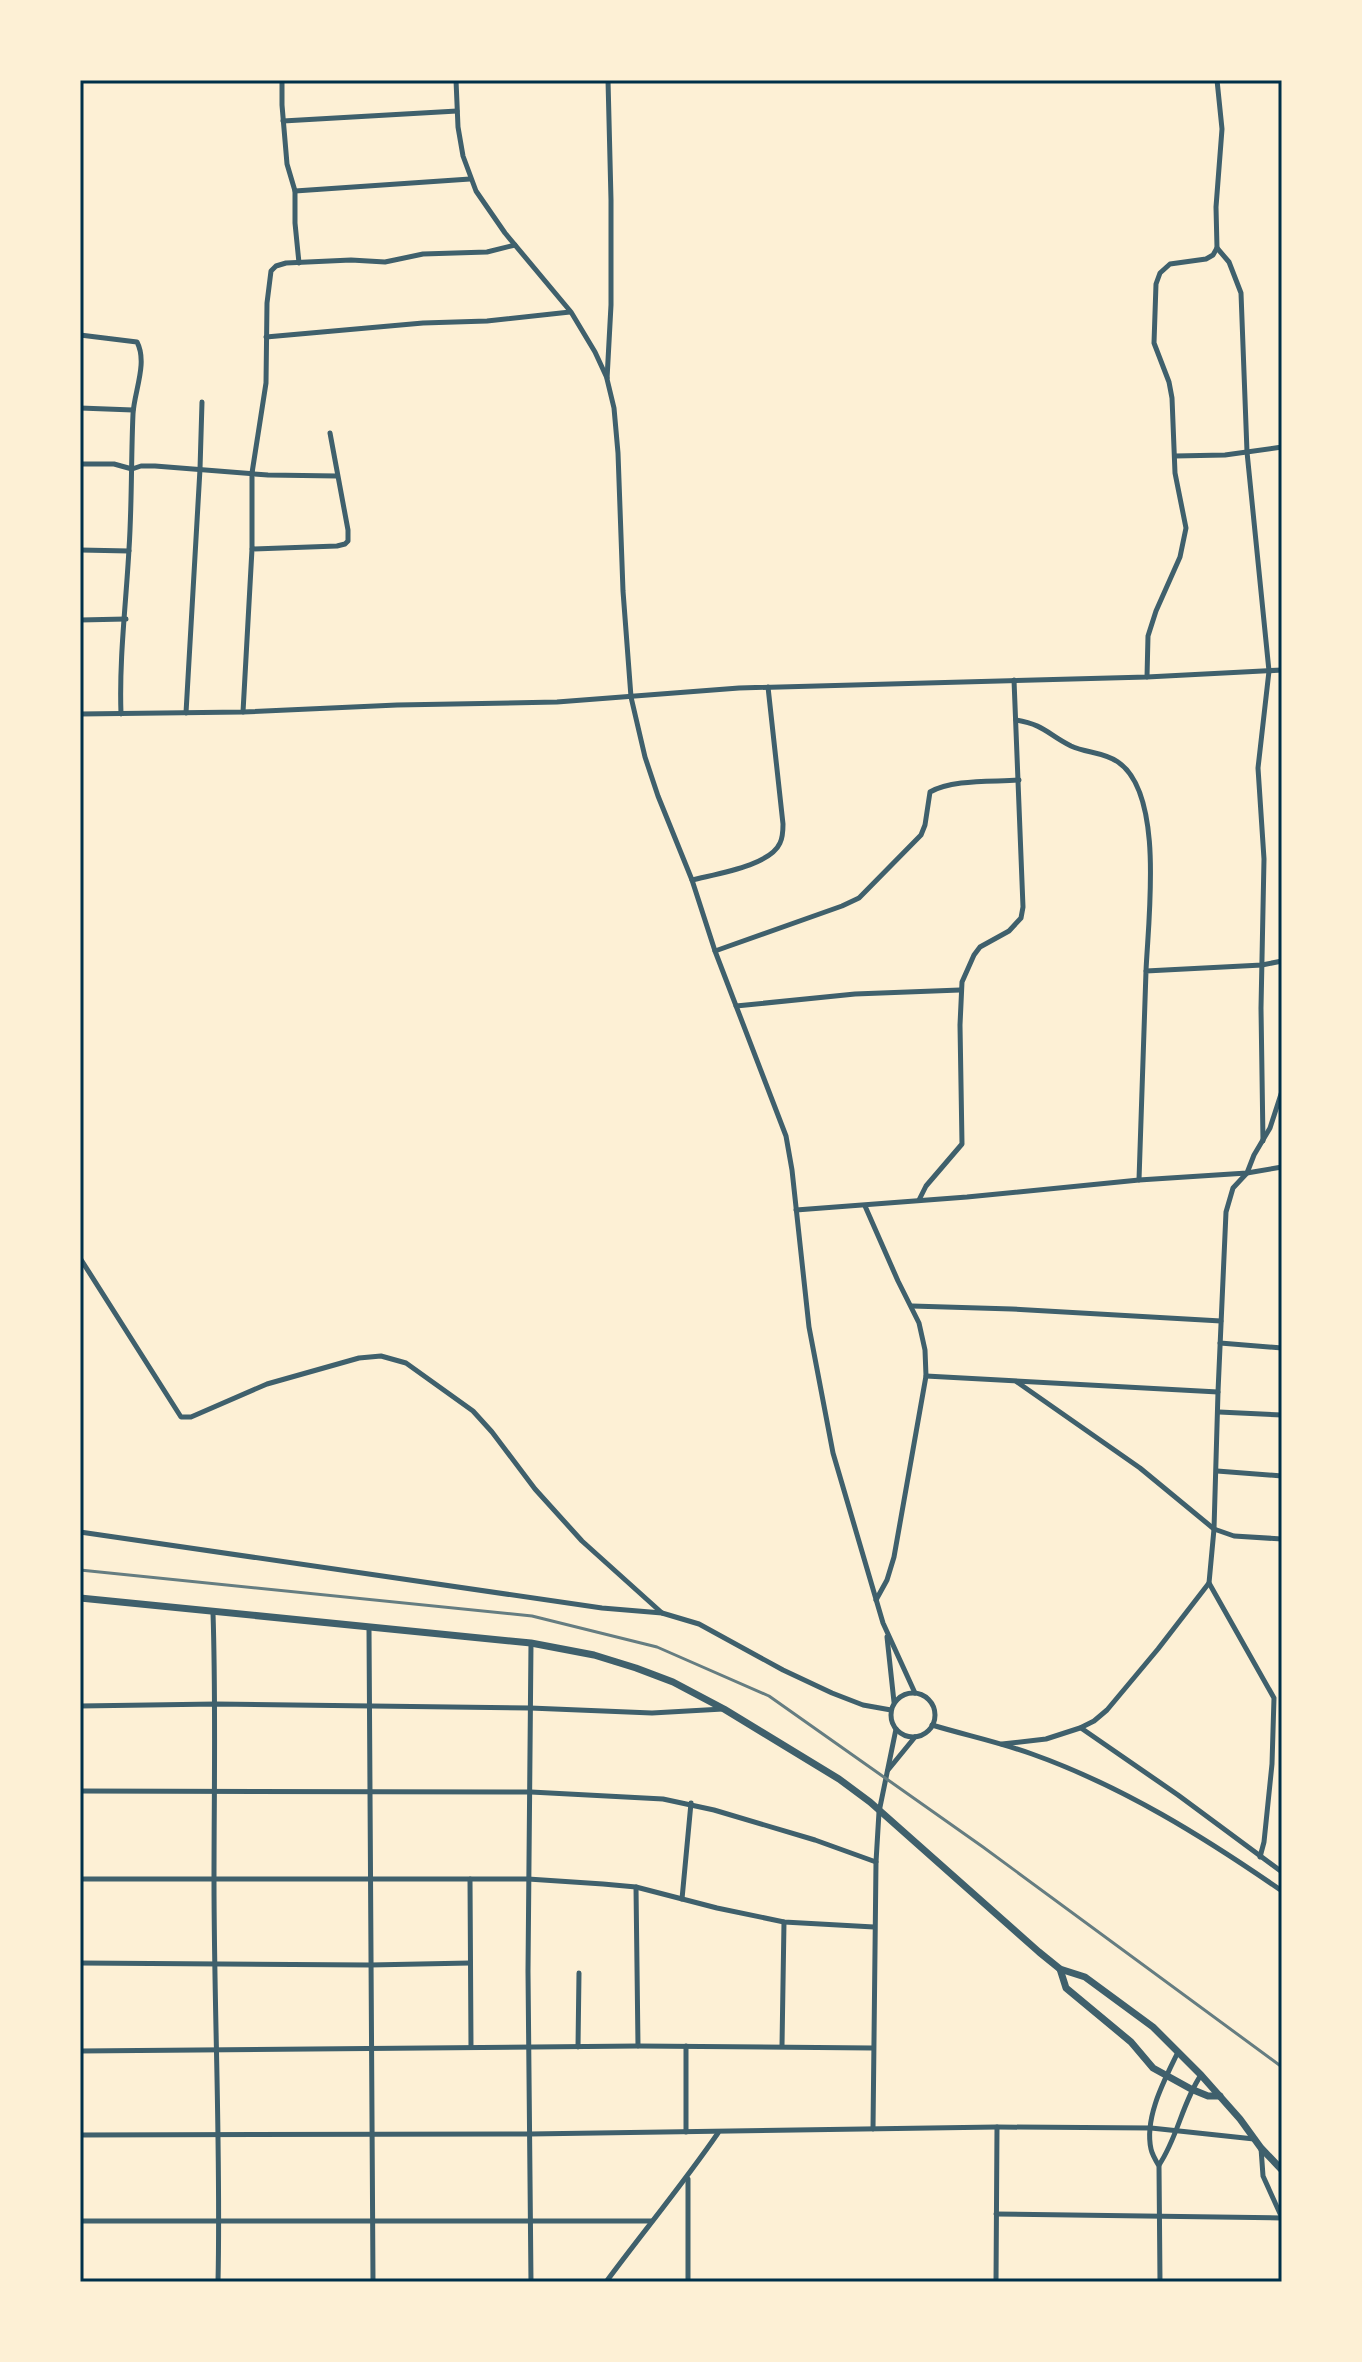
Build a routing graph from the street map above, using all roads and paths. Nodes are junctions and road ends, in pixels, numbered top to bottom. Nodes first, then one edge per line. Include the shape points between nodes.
1 (282, 80) edge
2 (456, 80) edge
3 (608, 80) edge
4 (1217, 80) edge
5 (457, 111) junction
6 (283, 121) junction
7 (470, 179) junction
8 (295, 191) junction
9 (515, 245) junction
10 (1217, 248) junction
11 (299, 263) junction
12 (571, 312) junction
13 (80, 335) edge
14 (266, 337) junction
15 (607, 379) junction
16 (202, 402) dead end
17 (80, 408) edge
18 (133, 410) junction
19 (330, 433) dead end
20 (1282, 447) edge
21 (1247, 452) junction
22 (1175, 456) junction
23 (80, 464) edge
24 (132, 469) junction
25 (200, 469) junction
26 (252, 473) junction
27 (337, 476) junction
28 (252, 549) junction
29 (80, 550) edge
30 (129, 551) junction
31 (126, 619) junction
32 (80, 620) edge
33 (1282, 670) edge
34 (1269, 671) junction
35 (1147, 677) junction
36 (1014, 680) junction
37 (768, 687) junction
38 (631, 697) junction
39 (243, 712) junction
40 (186, 713) junction
41 (80, 714) edge
42 (121, 714) junction
43 (1016, 720) junction
44 (1019, 780) junction
45 (692, 880) junction
46 (715, 951) junction
47 (1282, 961) edge
48 (1262, 965) junction
49 (1146, 971) junction
50 (960, 990) junction
51 (736, 1006) junction
52 (1282, 1091) edge
53 (1263, 1141) junction
54 (1282, 1167) edge
55 (1247, 1173) junction
56 (1139, 1180) junction
57 (919, 1200) junction
58 (865, 1206) junction
59 (796, 1210) junction
60 (80, 1258) edge
61 (912, 1306) junction
62 (1221, 1321) junction
63 (1220, 1343) junction
64 (1282, 1348) edge
65 (926, 1376) junction
66 (1017, 1382) junction
67 (1218, 1392) junction
68 (1219, 1412) junction
69 (1282, 1415) edge
70 (1217, 1471) junction
71 (1282, 1476) edge
72 (1214, 1529) junction
73 (80, 1532) edge
74 (1282, 1539) edge
75 (1209, 1583) junction
76 (80, 1598) edge
77 (876, 1600) junction
78 (213, 1613) junction
79 (662, 1613) junction
80 (369, 1629) junction
81 (886, 1632) junction
82 (531, 1643) junction
83 (915, 1693) junction
84 (894, 1703) junction
85 (216, 1704) junction
86 (80, 1706) edge
87 (370, 1707) junction
88 (530, 1708) junction
89 (724, 1709) junction
90 (891, 1710) junction
91 (932, 1725) junction
92 (1080, 1728) junction
93 (896, 1729) junction
94 (915, 1736) junction
95 (1002, 1744) junction
96 (888, 1771) junction
97 (80, 1791) edge
98 (215, 1791) junction
99 (370, 1792) junction
100 (531, 1792) junction
101 (691, 1803) junction
102 (879, 1812) junction
103 (1260, 1857) junction
104 (876, 1862) junction
105 (1282, 1872) edge
106 (214, 1878) junction
107 (80, 1879) edge
108 (372, 1879) junction
109 (470, 1879) junction
110 (528, 1879) junction
111 (636, 1887) junction
112 (1282, 1891) edge
113 (682, 1899) junction
114 (784, 1922) junction
115 (874, 1927) junction
116 (80, 1963) edge
117 (215, 1963) junction
118 (470, 1963) junction
119 (370, 1965) junction
120 (1060, 1969) junction
121 (579, 1973) dead end
122 (638, 2046) junction
123 (686, 2046) junction
124 (782, 2046) junction
125 (373, 2047) junction
126 (471, 2047) junction
127 (528, 2047) junction
128 (578, 2047) junction
129 (872, 2048) junction
130 (216, 2049) junction
131 (80, 2051) edge
132 (1178, 2052) junction
133 (1201, 2075) junction
134 (1166, 2076) junction
135 (1191, 2089) junction
136 (1220, 2096) junction
137 (997, 2127) junction
138 (1151, 2128) junction
139 (873, 2129) junction
140 (1176, 2131) junction
141 (686, 2132) junction
142 (719, 2132) junction
143 (373, 2134) junction
144 (530, 2134) junction
145 (80, 2135) edge
146 (220, 2136) junction
147 (1254, 2139) junction
148 (1261, 2148) junction
149 (1159, 2166) junction
150 (1282, 2170) edge
151 (688, 2177) junction
152 (996, 2214) junction
153 (1159, 2216) junction
154 (1282, 2218) edge
155 (531, 2220) junction
156 (80, 2221) edge
157 (220, 2221) junction
158 (373, 2221) junction
159 (651, 2221) junction
160 (218, 2282) edge
161 (373, 2282) edge
162 (531, 2282) edge
163 (606, 2282) edge
164 (688, 2282) edge
165 (996, 2282) edge
166 (1160, 2282) edge

1 - 6 street
2 - 5 street
3 - 15 street
4 - 10 street via 1222,129
5 - 6 street
5 - 7 street
6 - 8 street
7 - 8 street
7 - 9 street
8 - 11 street
9 - 11 street via 385,262
9 - 12 street
10 - 21 street via 1241,293
10 - 22 street via 1206,259 1170,264 1156,284 1154,343 1172,398
11 - 14 street via 280,264 271,271
12 - 14 street
12 - 15 street
13 - 18 street via 137,342 141,366
14 - 26 street via 266,383
15 - 38 street via 618,453
16 - 25 street
17 - 18 street
18 - 24 street
19 - 27 street
20 - 21 street
21 - 22 street
21 - 34 street
22 - 35 street via 1186,528 1148,636
23 - 24 street
24 - 25 street
24 - 30 street
25 - 26 street
25 - 40 street
26 - 27 street
26 - 28 street
27 - 28 street via 348,530 345,544
28 - 39 street
29 - 30 street
30 - 31 street
31 - 32 street
31 - 42 street via 119,673
33 - 34 street
34 - 35 street
34 - 48 street via 1258,768 1264,859
35 - 36 street
36 - 37 street
36 - 43 street
37 - 38 street
37 - 45 street via 782,841 745,866
38 - 39 street
38 - 45 street via 649,770
39 - 40 street
40 - 42 street
41 - 42 street
43 - 44 street
43 - 49 street via 1120,763 1135,783 1146,811 1151,859
44 - 46 street via 956,784 930,792 921,835 859,898
44 - 50 street via 1021,918 980,947
45 - 46 street
46 - 51 street
47 - 48 street
48 - 49 street
48 - 53 street
49 - 56 street
50 - 51 street
50 - 57 street via 962,1144
51 - 59 street via 786,1136
52 - 53 street
53 - 55 street
54 - 55 street
55 - 56 street
55 - 62 street via 1233,1188 1226,1212
56 - 57 street
57 - 58 street
58 - 59 street
58 - 61 street
59 - 77 street via 809,1327 833,1453
60 - 79 street via 181,1417 267,1384 359,1358 381,1356 406,1363 473,1411 582,1541
61 - 62 street
61 - 65 street
62 - 63 street
63 - 64 street
63 - 67 street
65 - 66 street
65 - 77 street via 894,1557
66 - 67 street
66 - 72 street via 1140,1468
67 - 68 street
68 - 69 street
68 - 70 street
70 - 71 street
70 - 72 street
72 - 74 street via 1234,1536
72 - 75 street
73 - 79 street
75 - 92 street via 1107,1710
75 - 103 street via 1274,1698
76 - 78 street
77 - 81 street
78 - 80 street
78 - 85 street
79 - 90 street via 699,1624 851,1701
80 - 82 street
80 - 87 street
81 - 83 street
81 - 84 street
82 - 88 street
82 - 89 street via 636,1668
83 - 84 street
83 - 91 street via 931,1702
84 - 90 street
85 - 86 street
85 - 87 street
85 - 98 street
87 - 88 street
87 - 99 street
88 - 89 street via 652,1713
88 - 100 street
89 - 102 street via 839,1779
90 - 93 street
91 - 94 street
91 - 95 street
92 - 95 street
92 - 103 street
93 - 94 street
93 - 96 street
94 - 96 street
95 - 112 street via 1090,1777 1224,1851
96 - 102 street
97 - 98 street
98 - 99 street
98 - 106 street
99 - 100 street
99 - 108 street
100 - 101 street
100 - 110 street
101 - 104 street
101 - 113 street
102 - 104 street
102 - 120 street
103 - 105 street
104 - 115 street
106 - 107 street
106 - 108 street
106 - 117 street
108 - 109 street
108 - 119 street
109 - 110 street
109 - 118 street
110 - 111 street
110 - 127 street
111 - 113 street
111 - 122 street
113 - 114 street
114 - 115 street
114 - 124 street
115 - 129 street
116 - 117 street
117 - 119 street
117 - 130 street
118 - 119 street
118 - 126 street
119 - 125 street
120 - 132 street via 1085,1977
120 - 134 street via 1066,1988
121 - 128 street
122 - 123 street
122 - 128 street
123 - 124 street
123 - 141 street
124 - 129 street
125 - 126 street
125 - 130 street
125 - 143 street
126 - 127 street
127 - 128 street
127 - 144 street
129 - 139 street
130 - 131 street
130 - 146 street
132 - 133 street
132 - 134 street
133 - 135 street
133 - 136 street
134 - 135 street
134 - 138 street
135 - 136 street
135 - 140 street
136 - 147 street
137 - 138 street
137 - 139 street
137 - 152 street
138 - 140 street
138 - 149 street via 1151,2149
139 - 142 street
140 - 147 street
140 - 149 street
141 - 142 street
141 - 144 street
142 - 151 street
143 - 144 street
143 - 146 street
143 - 158 street
144 - 155 street
145 - 146 street
146 - 157 street
147 - 148 street
148 - 150 street
148 - 154 street via 1263,2176
149 - 153 street
151 - 159 street
151 - 164 street
152 - 153 street
152 - 165 street
153 - 154 street
153 - 166 street
155 - 158 street
155 - 159 street
155 - 162 street
156 - 157 street
157 - 158 street
157 - 160 street
158 - 161 street
159 - 163 street

